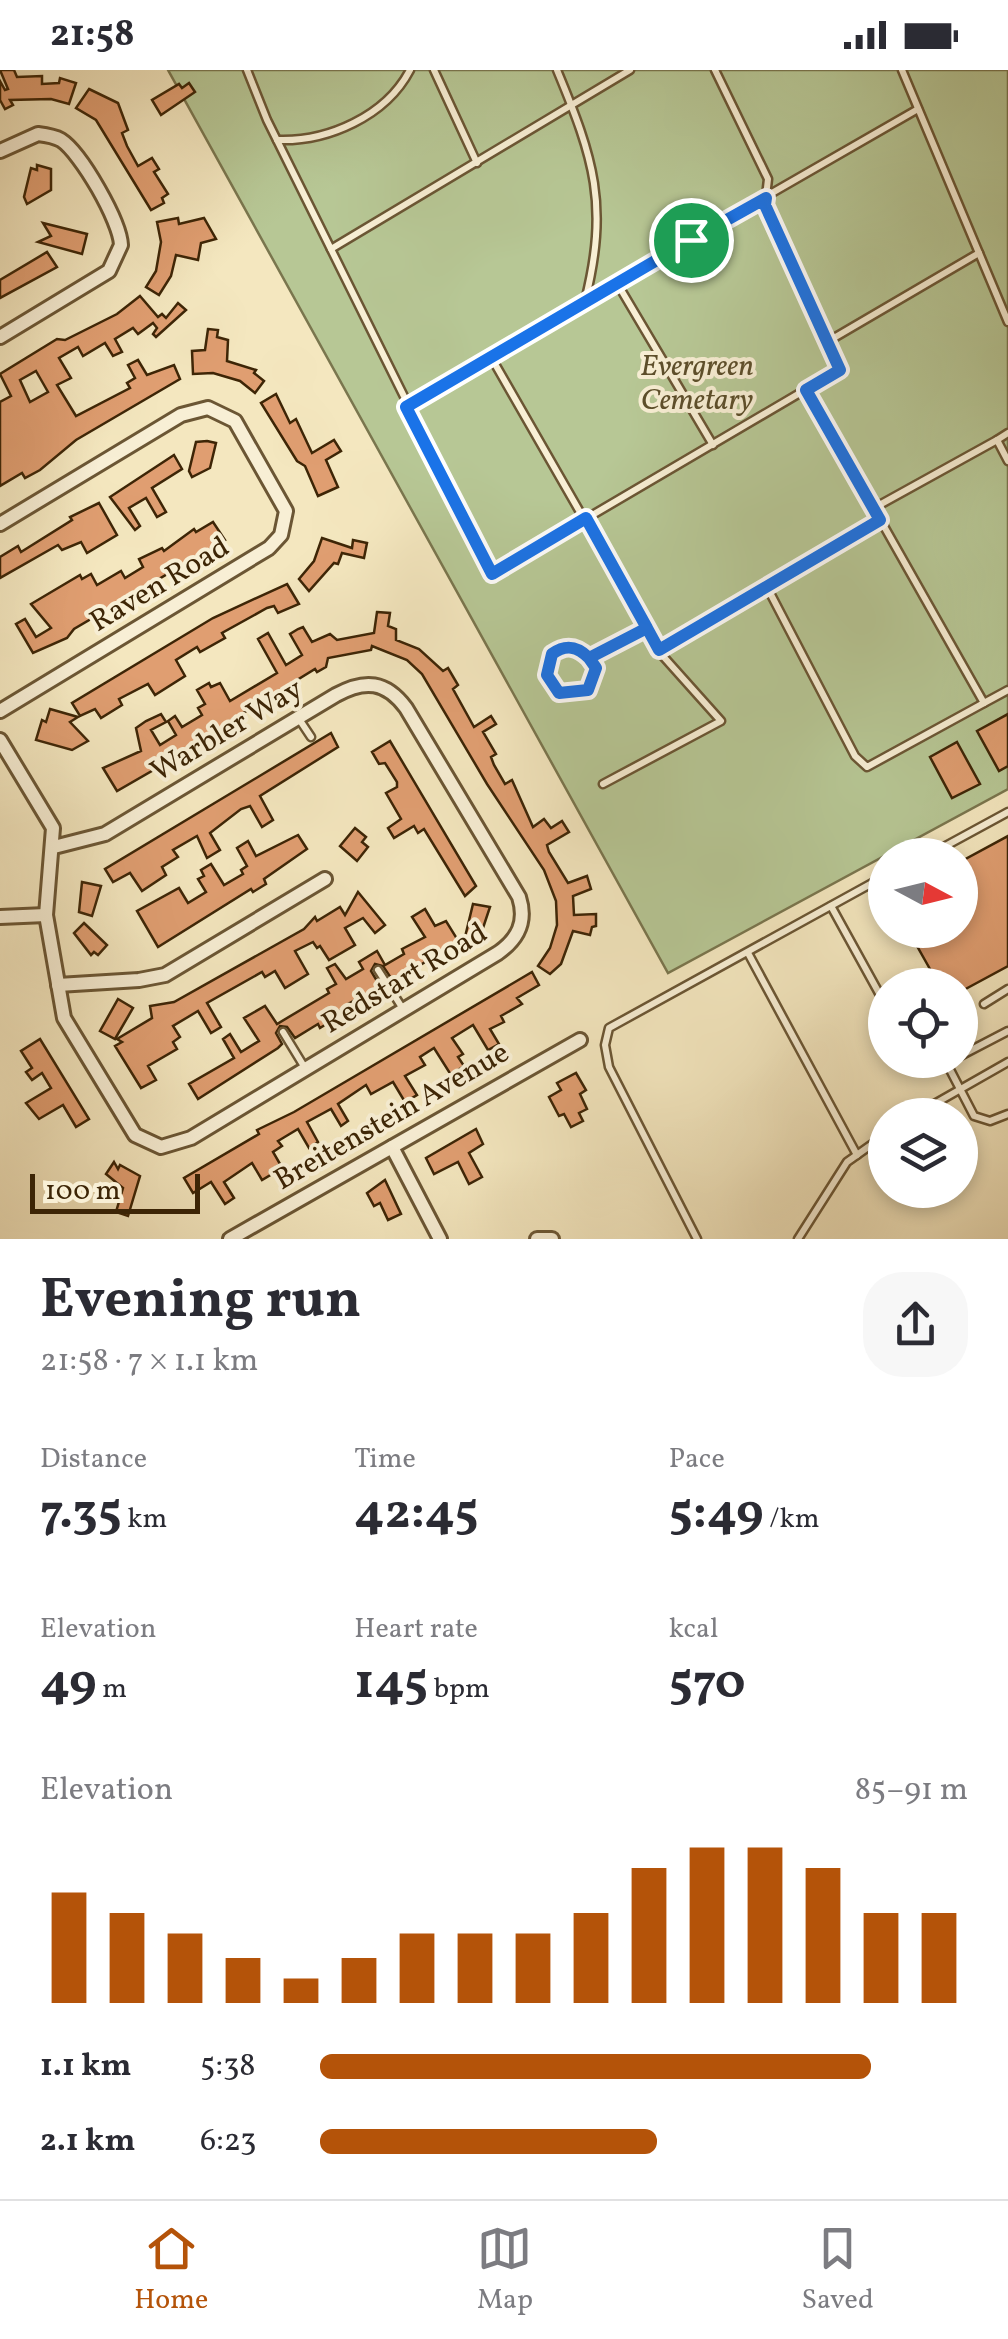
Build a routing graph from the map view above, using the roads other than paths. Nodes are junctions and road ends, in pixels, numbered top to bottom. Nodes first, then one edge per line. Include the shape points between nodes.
1 (247, 70) edge
2 (410, 70) edge
3 (434, 70) edge
4 (557, 70) edge
5 (630, 70) edge
6 (715, 70) edge
7 (902, 70) edge
8 (571, 104) junction
9 (918, 109) junction
10 (277, 140) junction
11 (0, 150) edge
12 (477, 163) junction
13 (766, 198) junction
14 (330, 249) junction
15 (979, 253) junction
16 (617, 283) junction
17 (586, 301) junction
18 (1008, 322) edge
19 (0, 337) edge
20 (826, 342) junction
21 (491, 357) junction
22 (806, 390) junction
23 (406, 407) junction
24 (1008, 433) edge
25 (997, 440) junction
26 (712, 444) junction
27 (1008, 461) edge
28 (874, 508) junction
29 (586, 518) junction
30 (880, 520) junction
31 (0, 524) edge
32 (767, 587) junction
33 (647, 628) junction
34 (659, 650) junction
35 (589, 658) junction
36 (1008, 690) edge
37 (984, 703) junction
38 (0, 710) edge
39 (298, 718) junction
40 (414, 722) joint
41 (311, 738) dead end
42 (0, 740) edge
43 (603, 784) dead end
44 (1008, 812) edge
45 (960, 838) edge
46 (54, 847) junction
47 (325, 879) dead end
48 (868, 885) edge
49 (831, 906) junction
50 (46, 914) junction
51 (0, 917) edge
52 (748, 953) junction
53 (378, 970) dead end
54 (868, 973) edge
55 (58, 985) junction
56 (1008, 989) edge
57 (984, 1004) dead end
58 (403, 1010) junction
59 (1008, 1031) edge
60 (283, 1032) dead end
61 (580, 1040) dead end
62 (978, 1047) edge
63 (1008, 1062) edge
64 (306, 1069) junction
65 (956, 1078) edge
66 (960, 1088) junction
67 (943, 1098) edge
68 (1008, 1114) edge
69 (392, 1147) junction
70 (868, 1148) edge
71 (857, 1155) junction
72 (230, 1239) edge
73 (440, 1239) edge
74 (537, 1239) edge
75 (552, 1239) edge
76 (697, 1239) edge
77 (798, 1239) edge

1 - 10 lane
2 - 10 lane via 400,90 363,118 320,138
3 - 12 lane
4 - 8 lane
5 - 8 lane
6 - 13 lane via 768,180
7 - 9 lane
8 - 12 lane
8 - 17 lane via 597,180 596,254
9 - 13 lane
9 - 15 lane
10 - 14 lane
11 - 19 street via 26,136 52,136 70,147 120,236 112,267
12 - 14 lane
13 - 16 lane
13 - 20 lane
14 - 23 lane
15 - 18 lane
15 - 20 lane
16 - 17 lane
16 - 26 lane
17 - 21 lane
20 - 22 lane via 840,370
21 - 23 lane
21 - 29 lane
22 - 26 lane
22 - 28 lane
23 - 29 lane via 492,574
24 - 25 lane
25 - 27 lane
25 - 28 lane
26 - 29 lane
28 - 30 lane
29 - 33 lane
30 - 32 lane
30 - 37 lane
31 - 38 street, Raven Road via 196,408 229,416 286,511 270,548
32 - 34 lane
32 - 37 lane via 867,767
33 - 34 lane
33 - 35 lane
34 - 43 lane via 721,721
35 - 35 lane via 579,648 562,647 552,654 550,684 559,693 588,690 596,668
36 - 37 lane
39 - 40 street, Warbler Way via 354,685 370,683 398,697
39 - 41 lane
39 - 46 street, Warbler Way via 105,834
40 - 58 street, Redstart Road via 523,914 509,946
42 - 46 street via 53,828
44 - 45 lane
46 - 50 street
47 - 55 street via 165,974
48 - 49 lane
49 - 52 lane
49 - 54 lane
50 - 51 street
50 - 55 street
52 - 71 lane
52 - 76 lane via 622,1018 609,1028 605,1045
53 - 58 lane
55 - 64 street, Redstart Road via 64,1018 81,1048 135,1135 155,1146 181,1144
56 - 57 lane
58 - 64 street, Redstart Road
59 - 62 lane
60 - 64 lane
61 - 69 street, Breitenstein Avenue
63 - 66 lane
65 - 66 lane
66 - 67 lane
66 - 68 lane via 974,1116 990,1122
69 - 72 street, Breitenstein Avenue
69 - 73 street
70 - 71 lane
71 - 77 lane
74 - 75 street

